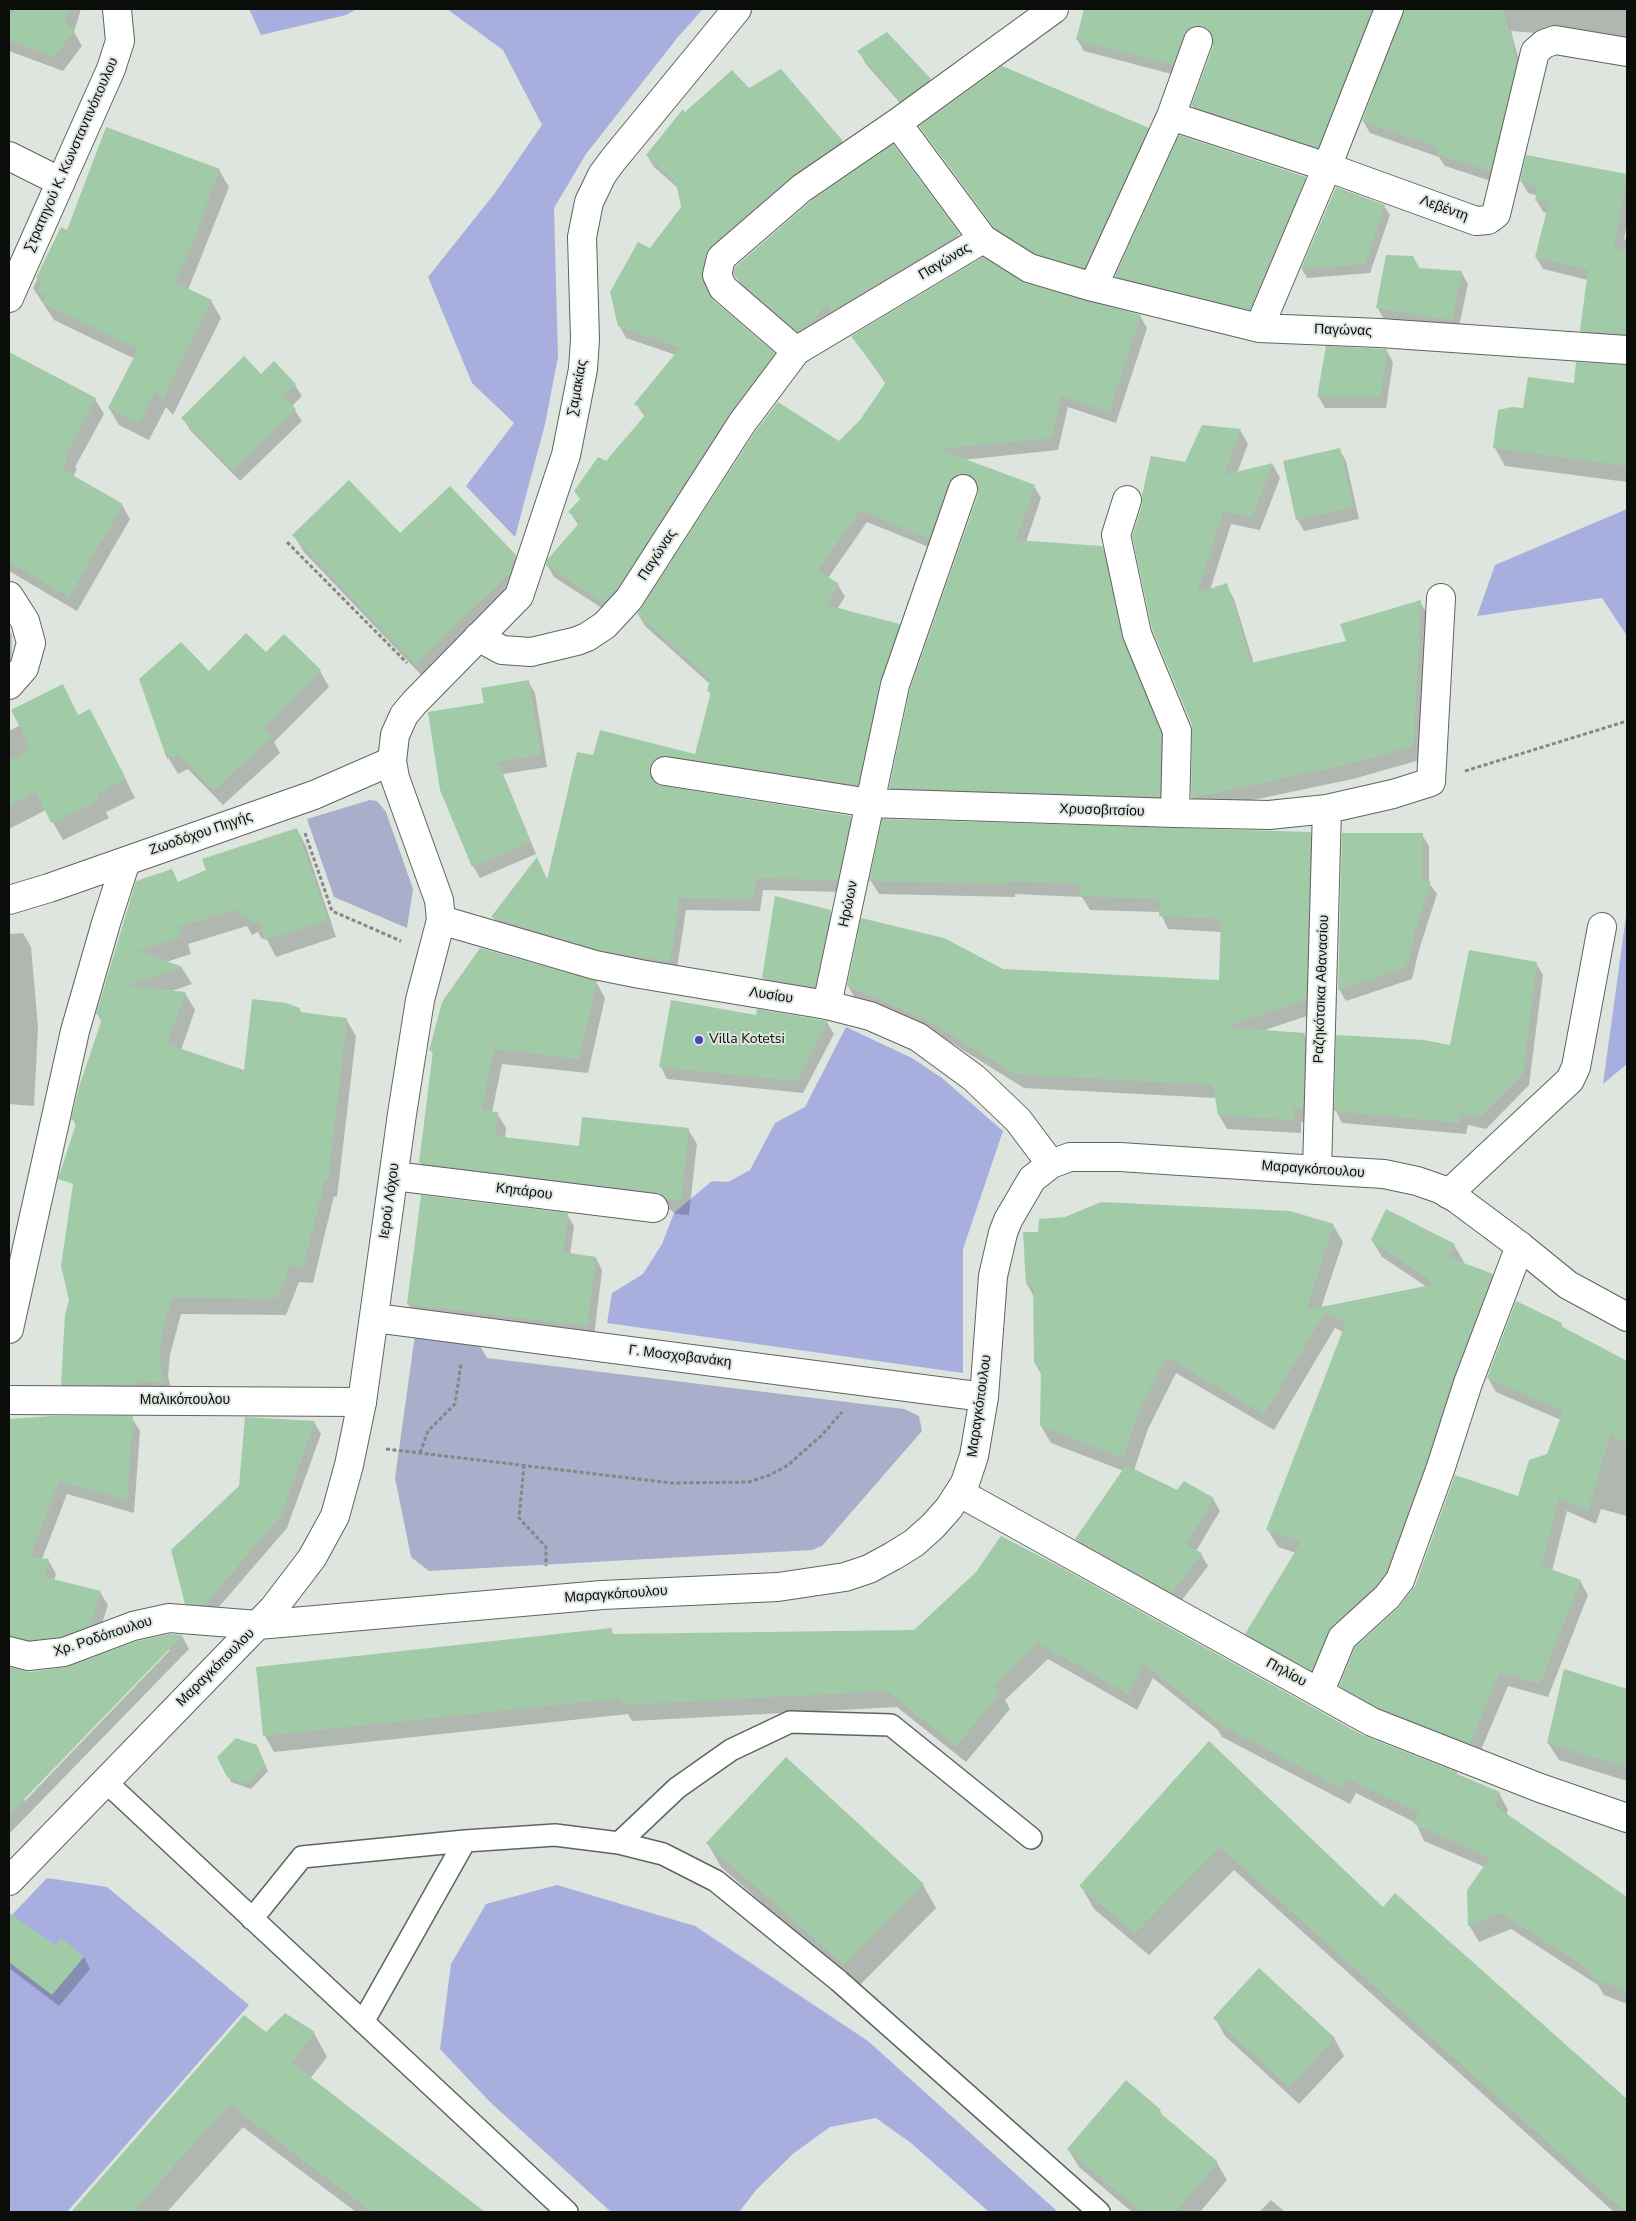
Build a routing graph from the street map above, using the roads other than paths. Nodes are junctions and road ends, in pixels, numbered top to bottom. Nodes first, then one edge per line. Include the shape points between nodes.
1 (118, 9) edge
2 (737, 9) edge
3 (1054, 9) edge
4 (1389, 9) edge
5 (1198, 41) dead end
6 (1627, 52) edge
7 (1171, 116) junction
8 (897, 123) junction
9 (9, 156) edge
10 (1327, 167) junction
11 (60, 182) junction
12 (983, 239) junction
13 (1093, 287) junction
14 (9, 298) edge
15 (1259, 328) junction
16 (1627, 350) edge
17 (796, 351) junction
18 (963, 489) dead end
19 (1127, 500) dead end
20 (9, 596) edge
21 (1441, 598) dead end
22 (478, 637) junction
23 (9, 685) edge
24 (392, 761) junction
25 (665, 771) dead end
26 (870, 803) junction
27 (1327, 809) junction
28 (1175, 813) junction
29 (126, 860) junction
30 (9, 900) edge
31 (441, 920) junction
32 (1602, 927) dead end
33 (827, 1005) junction
34 (1051, 1164) junction
35 (1317, 1170) junction
36 (394, 1176) junction
37 (1448, 1194) junction
38 (654, 1208) dead end
39 (1520, 1246) junction
40 (375, 1318) junction
41 (1627, 1318) edge
42 (9, 1330) edge
43 (984, 1397) junction
44 (9, 1400) edge
45 (362, 1402) junction
46 (960, 1493) junction
47 (258, 1625) junction
48 (9, 1650) edge
49 (1320, 1691) junction
50 (105, 1781) junction
51 (1627, 1818) edge
52 (1031, 1838) dead end
53 (465, 1842) junction
54 (619, 1843) junction
55 (9, 1881) edge
56 (252, 1919) junction
57 (364, 2022) junction
58 (566, 2212) edge
59 (1099, 2212) edge

1 - 11 street, Στρατηγού Κ. Κωνσταντινόπουλου via 120,41 116,54
2 - 22 street, Σαμακίας via 613,160 589,202 582,237 585,353 566,455 519,596
3 - 8 street
4 - 10 street
5 - 7 street
6 - 10 street, Λεβέντη via 1555,40 1535,52 1496,214 1488,220 1476,221
7 - 10 street, Λεβέντη
7 - 13 street
8 - 12 street
8 - 17 street via 802,188 721,258 717,275 723,288
9 - 11 street
10 - 15 street
11 - 14 street, Στρατηγού Κ. Κωνσταντινόπουλου
12 - 13 street, Παγώνας via 1030,268
12 - 17 street, Παγώνας
13 - 15 street, Παγώνας
15 - 16 street, Παγώνας
17 - 22 street, Παγώνας via 742,424 629,599 605,625 577,641 532,652 502,650
18 - 26 street, Ηρώων via 895,685
19 - 28 street via 1116,535 1137,634 1177,731
20 - 23 street via 25,621 31,643 24,668
21 - 27 street, Χρυσοβιτσίου via 1431,782
22 - 24 street, Σαμακίας via 404,715 395,735
24 - 29 street, Ζωοδόχου Πηγής via 294,802
24 - 31 street, Ιερού Λόχου via 400,794 439,900
25 - 26 street, Χρυσοβιτσίου
26 - 28 street, Χρυσοβιτσίου
26 - 33 street, Ηρώων
27 - 28 street, Χρυσοβιτσίου via 1269,814
27 - 35 street, Ραζηκότσικα Αθανασίου
29 - 30 street, Ζωοδόχου Πηγής
29 - 42 street via 75,1031
31 - 33 street, Λυσίου via 595,965
31 - 36 street, Ιερού Λόχου via 420,1000
32 - 37 street via 1576,1067 1570,1080
33 - 34 street, Λυσίου via 895,1026 950,1059 1018,1120
34 - 35 street, Μαραγκόπουλου via 1070,1157 1100,1156
34 - 43 street, Μαραγκόπουλου via 1026,1188 1001,1240 993,1276
35 - 37 street, Μαραγκόπουλου via 1384,1174 1417,1181
36 - 38 street, Κηπάρου
36 - 40 street, Ιερού Λόχου
37 - 39 street, Μαραγκόπουλου
39 - 41 street, Μαραγκόπουλου via 1568,1285
39 - 49 street via 1468,1383 1400,1580 1387,1597 1342,1638
40 - 43 street, Γ. Μοσχοβανάκη
40 - 45 street, Ιερού Λόχου
43 - 46 street, Μαραγκόπουλου via 974,1456
44 - 45 street, Μαλικόπουλου
45 - 47 street, Ιερού Λόχου via 335,1516 302,1571
46 - 47 street, Μαραγκόπουλου via 914,1543 869,1569 845,1577 778,1587 655,1592
46 - 49 street, Πηλίου
47 - 48 street, Χρ. Ροδόπουλου via 169,1618 133,1626 64,1652 28,1656
47 - 50 street, Μαραγκόπουλου
49 - 51 street, Πηλίου via 1372,1722 1540,1788
50 - 55 street, Μαραγκόπουλου
50 - 56 lane
52 - 54 lane via 891,1725 790,1722 731,1750 677,1788
53 - 54 lane via 555,1835
53 - 56 lane via 302,1857
53 - 57 lane
54 - 59 lane via 662,1854 716,1881 839,1980
56 - 57 lane
57 - 58 lane

